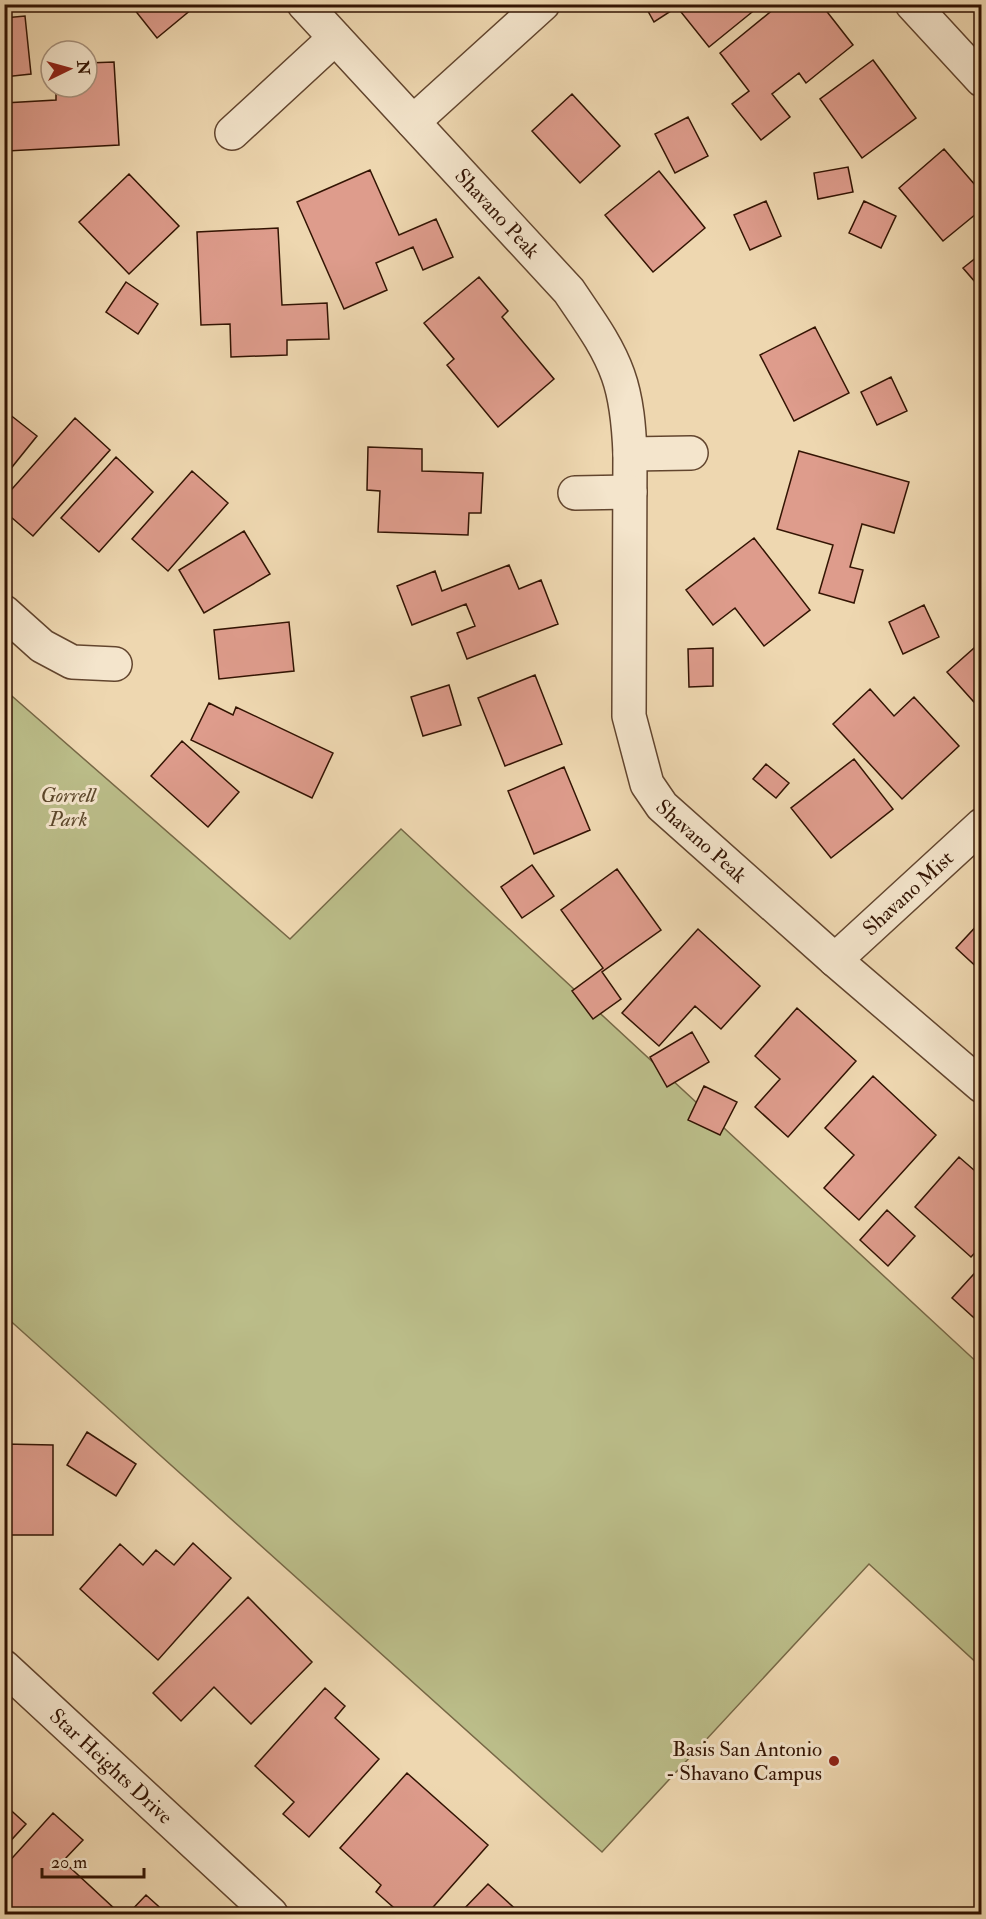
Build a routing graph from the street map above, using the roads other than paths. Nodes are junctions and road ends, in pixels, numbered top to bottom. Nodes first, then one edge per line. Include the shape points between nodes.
1 (304, 4) edge
2 (543, 4) edge
3 (912, 4) edge
4 (335, 38) junction
5 (981, 80) edge
6 (413, 122) junction
7 (232, 133) dead end
8 (691, 453) dead end
9 (630, 454) junction
10 (630, 492) junction
11 (575, 493) dead end
12 (4, 612) edge
13 (115, 664) dead end
14 (981, 825) edge
15 (834, 960) junction
16 (981, 1086) edge
17 (4, 1667) edge
18 (270, 1914) edge

1 - 4 street, Shavano Peak
2 - 6 street
3 - 5 street
4 - 6 street, Shavano Peak
4 - 7 street
6 - 9 street, Shavano Peak via 569,291 598,332 618,376 629,423
8 - 9 street
9 - 10 street, Shavano Peak
10 - 11 street
10 - 15 street, Shavano Peak via 629,716 647,784 662,806
12 - 13 street via 42,646 72,662
14 - 15 street, Shavano Mist
15 - 16 street, Shavano Peak
17 - 18 street, Star Heights Drive

